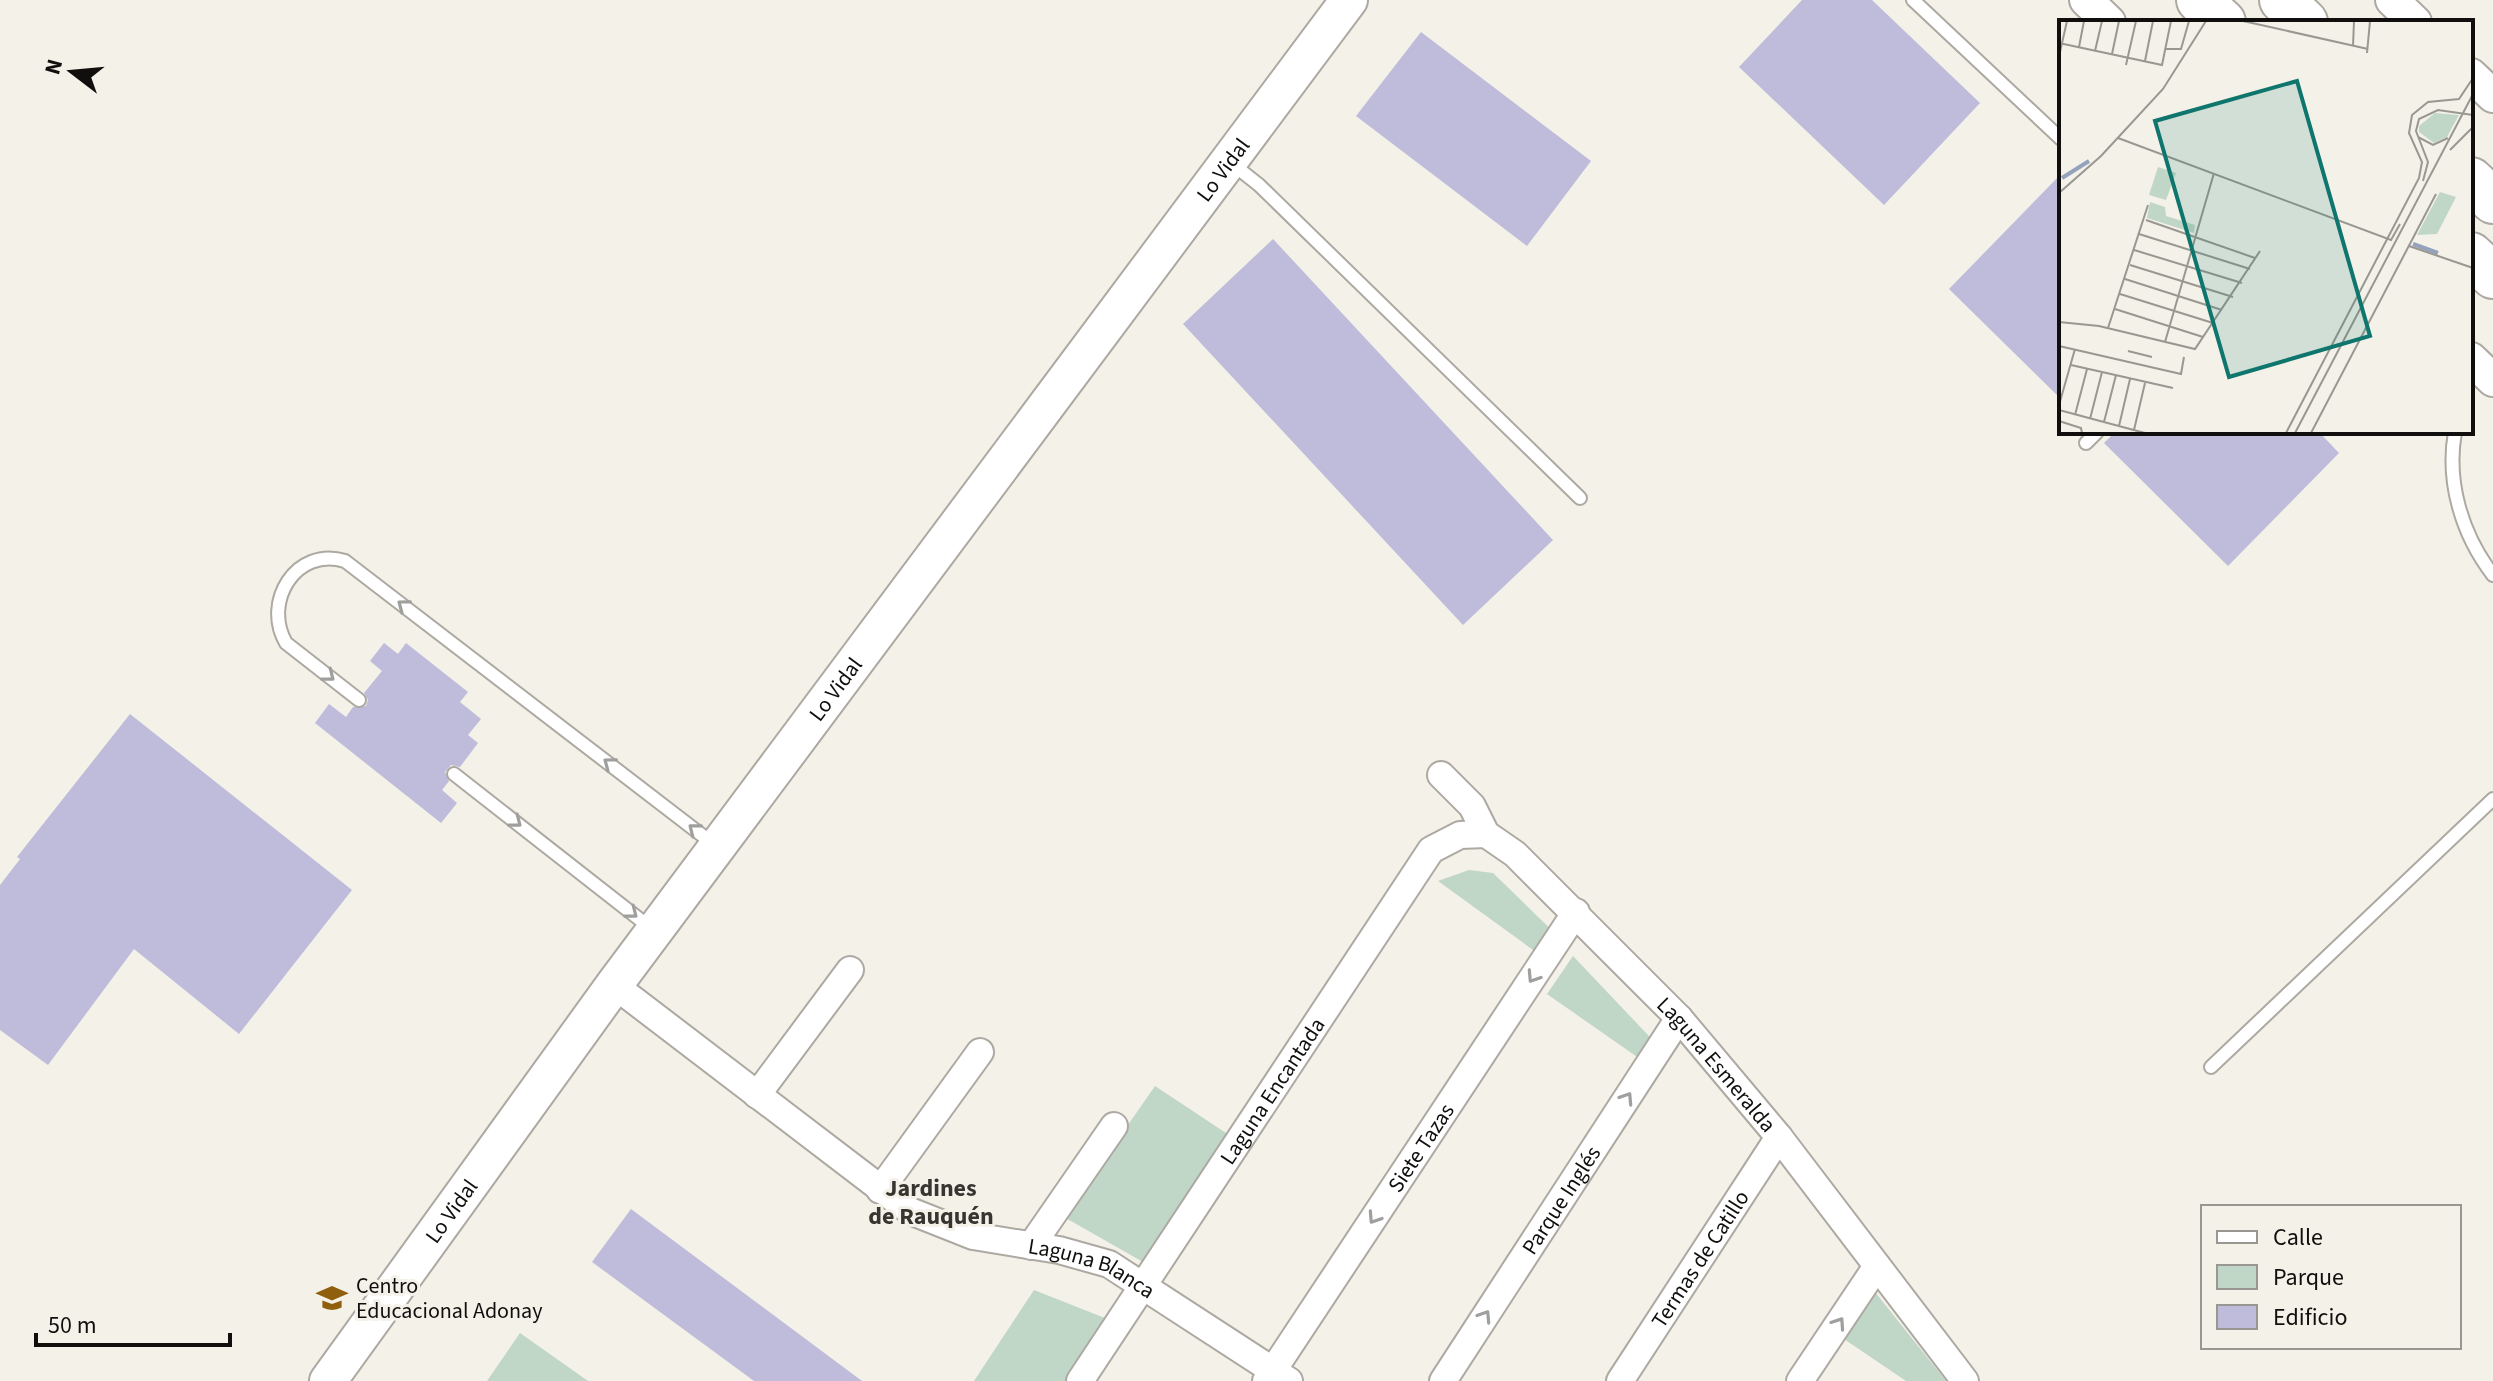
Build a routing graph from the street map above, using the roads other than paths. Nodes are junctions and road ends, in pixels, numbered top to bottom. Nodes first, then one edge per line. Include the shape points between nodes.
1 (1349, 0) edge
2 (1913, 0) edge
3 (2086, 0) edge
4 (2199, 0) edge
5 (2282, 0) edge
6 (2392, 0) edge
7 (2107, 20) edge
8 (2221, 20) edge
9 (2303, 20) edge
10 (2413, 20) edge
11 (2473, 77) edge
12 (2493, 96) edge
13 (2059, 137) edge
14 (1229, 161) junction
15 (2473, 182) edge
16 (2493, 201) edge
17 (2473, 257) edge
18 (2493, 276) edge
19 (2095, 434) edge
20 (2455, 434) edge
21 (2086, 443) dead end
22 (1580, 498) dead end
23 (2493, 575) edge
24 (359, 700) dead end
25 (454, 774) dead end
26 (1441, 775) dead end
27 (2493, 799) edge
28 (1486, 834) junction
29 (718, 847) junction
30 (1576, 912) junction
31 (655, 931) junction
32 (850, 970) dead end
33 (614, 985) junction
34 (1679, 1018) junction
35 (980, 1052) dead end
36 (2211, 1067) dead end
37 (757, 1095) junction
38 (1114, 1126) dead end
39 (1779, 1137) junction
40 (880, 1190) junction
41 (1031, 1246) junction
42 (1877, 1266) junction
43 (1144, 1285) junction
44 (1276, 1377) edge
45 (328, 1381) edge
46 (1080, 1381) edge
47 (1443, 1381) edge
48 (1620, 1381) edge
49 (1800, 1381) edge
50 (1965, 1381) edge

1 - 14 main road, Lo Vidal
2 - 13 lane
3 - 7 street
4 - 8 highway
5 - 9 highway
6 - 10 street
11 - 12 street
14 - 22 lane
14 - 29 main road, Lo Vidal
15 - 16 highway
17 - 18 highway
19 - 21 lane
20 - 23 lane via 2452,466 2462,517
29 -> 24 lane via 345,561 313,560 297,570 279,596 276,620 286,643
25 -> 31 lane
26 - 28 street, Laguna Esmeralda via 1472,806
27 - 36 lane
28 - 30 street, Laguna Esmeralda
28 - 43 street, Laguna Encantada via 1460,835 1431,850
29 - 31 main road, Lo Vidal
30 - 34 street, Laguna Esmeralda
30 -> 44 street, Siete Tazas
31 - 33 main road, Lo Vidal
32 - 37 street
33 - 37 street, Laguna Blanca
33 - 45 main road, Lo Vidal
34 - 39 street, Laguna Esmeralda
47 -> 34 street, Parque Inglés
35 - 40 street
37 - 40 street, Laguna Blanca
38 - 41 street
39 - 42 street, Laguna Esmeralda
39 - 48 street, Termas de Catillo
40 - 41 street, Laguna Blanca via 951,1230
41 - 43 street, Laguna Blanca via 1109,1264
49 -> 42 street
42 - 50 street, Laguna Esmeralda
43 - 44 street, Laguna Blanca
43 - 46 street, Laguna Encantada

